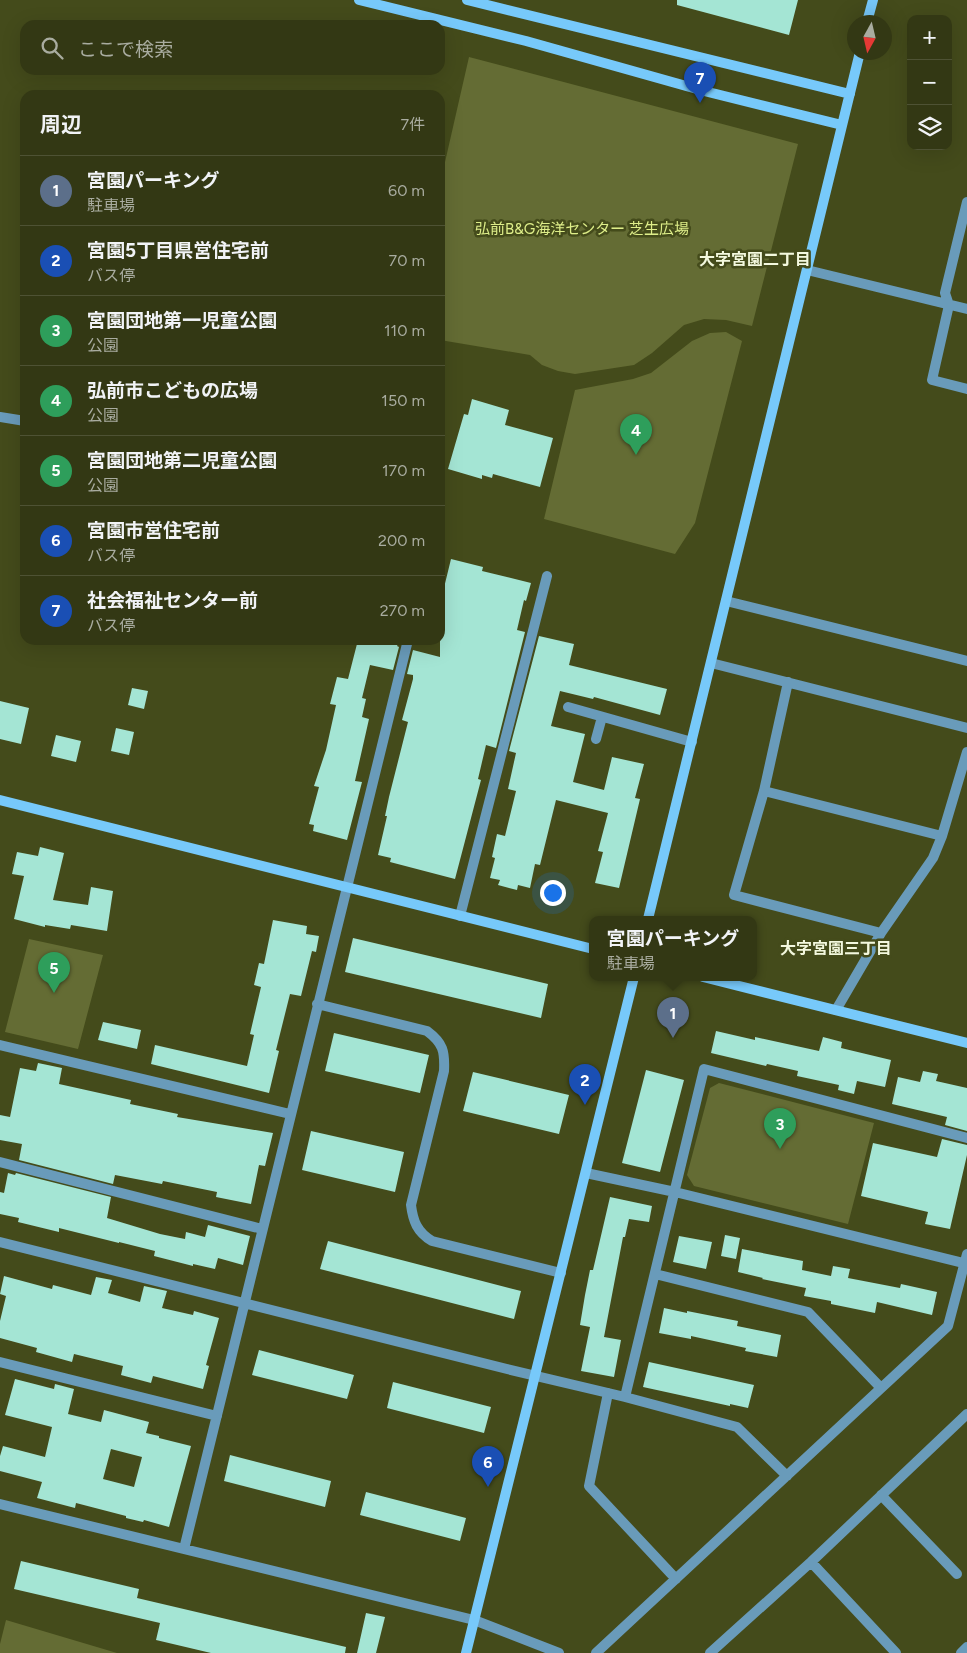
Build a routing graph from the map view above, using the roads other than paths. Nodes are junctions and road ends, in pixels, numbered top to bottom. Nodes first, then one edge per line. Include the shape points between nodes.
1 (359, 0) edge
2 (467, 0) edge
3 (873, 0) edge
4 (869, 15) edge
5 (440, 20) edge
6 (445, 21) edge
7 (858, 60) edge
8 (850, 94) junction
9 (842, 125) junction
10 (967, 202) edge
11 (807, 270) junction
12 (950, 304) junction
13 (967, 309) edge
14 (967, 388) edge
15 (0, 417) edge
16 (20, 420) edge
17 (547, 576) dead end
18 (726, 601) junction
19 (407, 645) edge
20 (967, 661) edge
21 (711, 663) junction
22 (788, 682) junction
23 (568, 707) dead end
24 (602, 716) junction
25 (967, 728) edge
26 (596, 738) dead end
27 (692, 742) junction
28 (967, 752) edge
29 (764, 791) junction
30 (0, 800) edge
31 (942, 836) junction
32 (346, 887) junction
33 (460, 916) junction
34 (649, 916) edge
35 (881, 933) junction
36 (589, 948) edge
37 (633, 981) edge
38 (719, 981) edge
39 (317, 1004) junction
40 (836, 1010) junction
41 (967, 1043) edge
42 (0, 1045) edge
43 (290, 1114) junction
44 (967, 1138) edge
45 (0, 1162) edge
46 (586, 1173) junction
47 (675, 1192) junction
48 (262, 1229) junction
49 (0, 1242) edge
50 (966, 1260) edge
51 (561, 1273) junction
52 (655, 1274) junction
53 (244, 1303) junction
54 (0, 1362) edge
55 (535, 1376) junction
56 (881, 1388) junction
57 (608, 1393) junction
58 (625, 1397) junction
59 (967, 1415) edge
60 (217, 1416) junction
61 (787, 1476) junction
62 (882, 1495) junction
63 (0, 1504) edge
64 (184, 1549) junction
65 (811, 1562) junction
66 (957, 1574) dead end
67 (676, 1579) junction
68 (474, 1620) junction
69 (967, 1647) edge
70 (466, 1653) edge
71 (559, 1653) edge
72 (596, 1653) edge
73 (710, 1653) edge
74 (896, 1653) edge
75 (961, 1653) edge

1 - 5 street
2 - 8 street
3 - 4 street
6 - 9 street
7 - 8 street
8 - 9 street
9 - 11 street
10 - 12 street via 945,293
11 - 12 street
11 - 18 street
12 - 13 street
12 - 14 street via 932,380
15 - 16 street
17 - 33 street
18 - 20 street
18 - 21 street
19 - 32 street
21 - 22 street
21 - 27 street
22 - 25 street
22 - 29 street
23 - 24 street
24 - 26 street
24 - 27 street
27 - 34 street
28 - 31 street
29 - 31 street
29 - 35 street via 734,895
30 - 32 street
31 - 35 street via 933,858
32 - 33 street
32 - 39 street
33 - 36 street
35 - 40 street
37 - 46 street
38 - 40 street
39 - 43 street
39 - 51 street via 427,1031 438,1038 445,1060 444,1071 411,1204 415,1225 422,1235 432,1241
40 - 41 street
42 - 43 street
43 - 48 street
44 - 47 street via 704,1069
45 - 48 street
46 - 47 street
46 - 51 street
47 - 50 street
47 - 52 street
48 - 53 street
49 - 53 street
50 - 56 street via 948,1326
51 - 55 street
52 - 56 street via 808,1312
52 - 58 street
53 - 55 street
53 - 60 street
54 - 60 street
55 - 57 street
55 - 68 street
56 - 61 street
57 - 58 street
57 - 67 street via 589,1486
58 - 61 street via 737,1427
59 - 62 street
60 - 64 street
61 - 67 street
62 - 65 street
62 - 66 street
63 - 64 street
64 - 68 street
65 - 73 street
65 - 74 street
67 - 72 street
68 - 70 street
68 - 71 street
69 - 75 street

